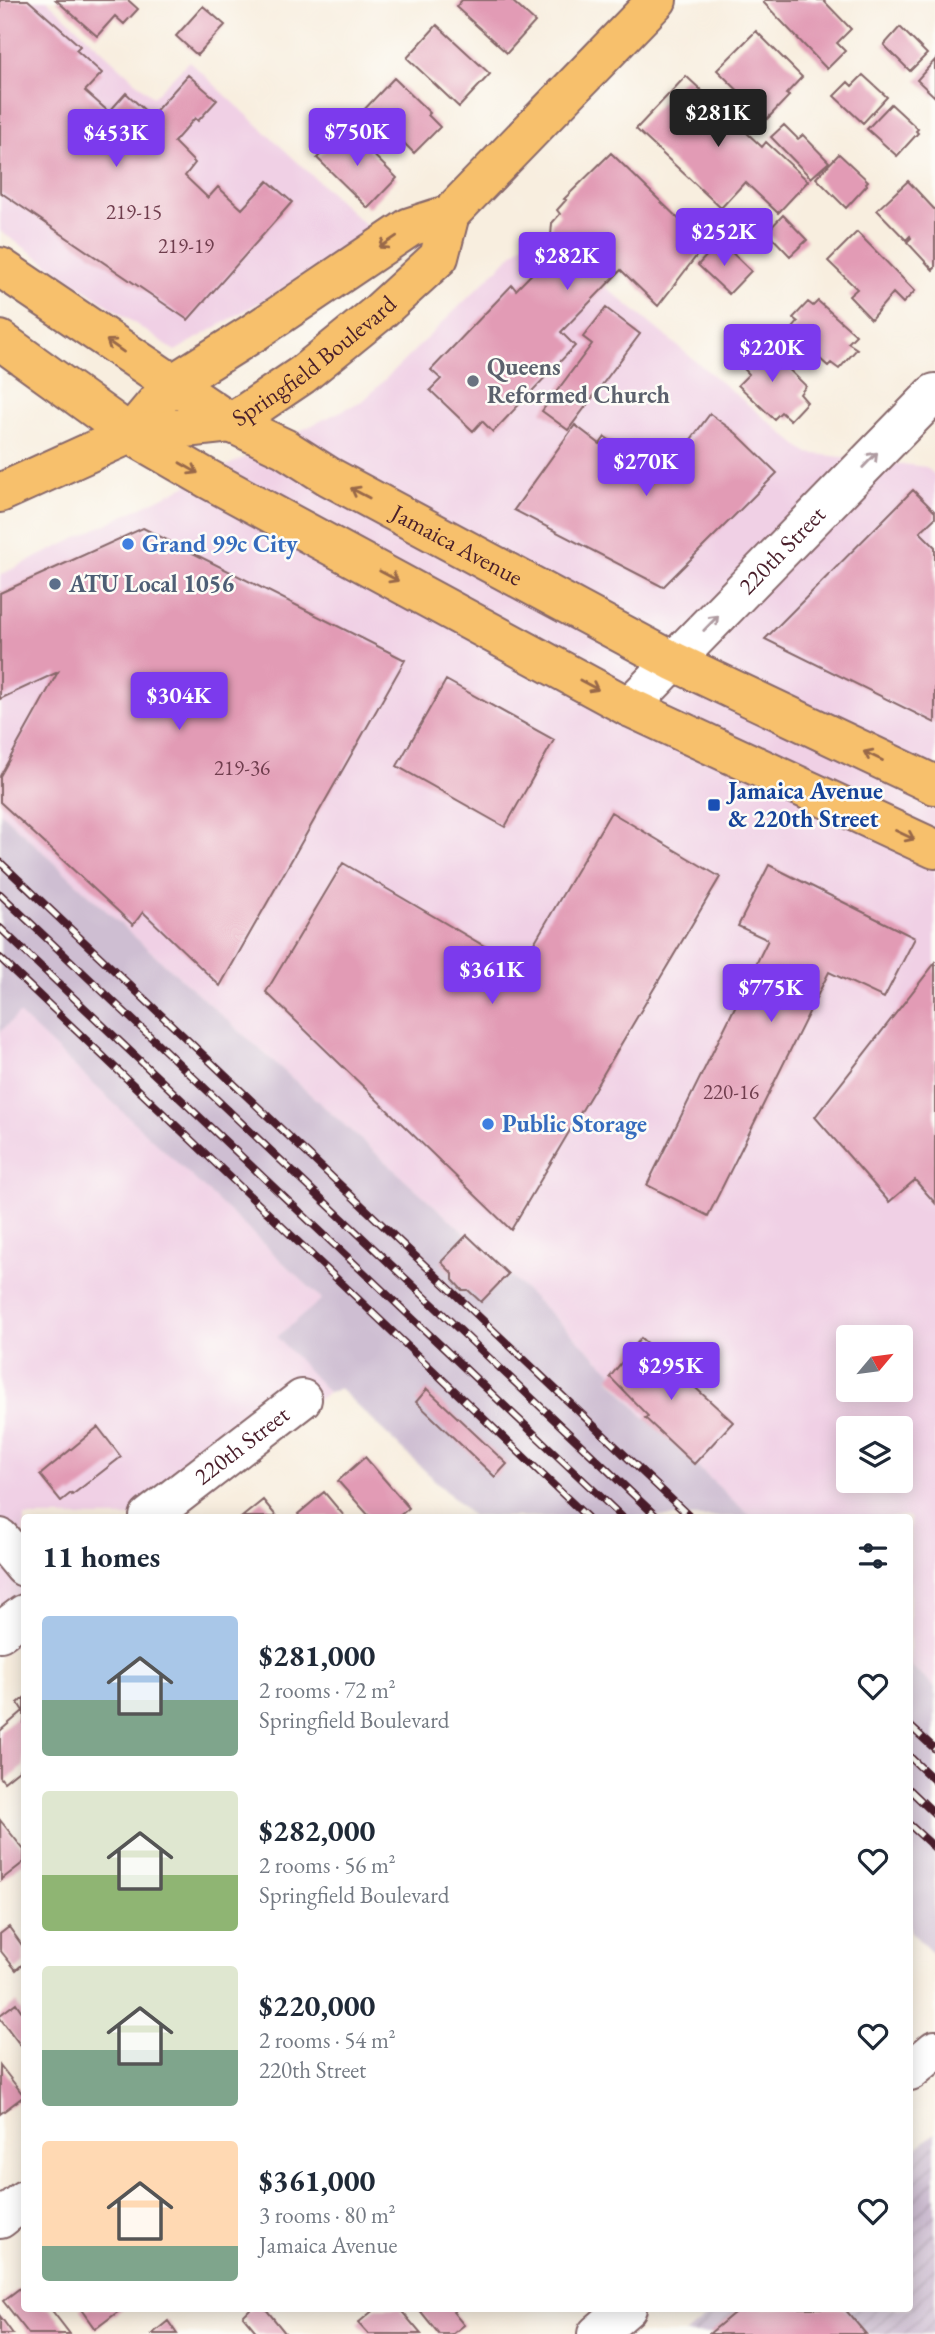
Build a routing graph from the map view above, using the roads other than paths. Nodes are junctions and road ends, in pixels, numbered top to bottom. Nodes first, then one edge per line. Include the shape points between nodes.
1 (657, 0) edge
2 (450, 214) junction
3 (0, 267) edge
4 (0, 340) edge
5 (172, 384) junction
6 (935, 393) edge
7 (231, 424) junction
8 (130, 434) junction
9 (0, 493) edge
10 (673, 662) junction
11 (629, 707) junction
12 (935, 785) edge
13 (935, 849) edge
14 (302, 1399) dead end
15 (153, 1514) edge
16 (0, 1538) edge
17 (21, 1563) edge
18 (21, 1616) edge
19 (0, 1632) edge
20 (935, 2050) edge
21 (913, 2068) edge
22 (21, 2202) edge
23 (0, 2219) edge
24 (622, 2312) edge
25 (597, 2334) edge

1 - 2 main road, Springfield Boulevard
2 -> 5 main road, Springfield Boulevard via 410,227
2 - 7 main road, Springfield Boulevard via 439,257 302,375
5 -> 3 main road, Jamaica Avenue
4 - 8 main road
5 - 7 main road, Jamaica Avenue
5 - 8 main road, Springfield Boulevard
10 -> 6 street, 220th Street
7 - 8 main road, Springfield Boulevard
10 -> 7 main road, Jamaica Avenue via 284,448
8 - 9 main road, Springfield Boulevard
8 -> 11 main road
10 - 11 street, 220th Street
12 -> 10 main road, Jamaica Avenue
11 -> 13 main road
14 - 15 street, 220th Street
16 - 17 street
18 - 19 street
20 - 21 street
22 - 23 street
24 - 25 street

